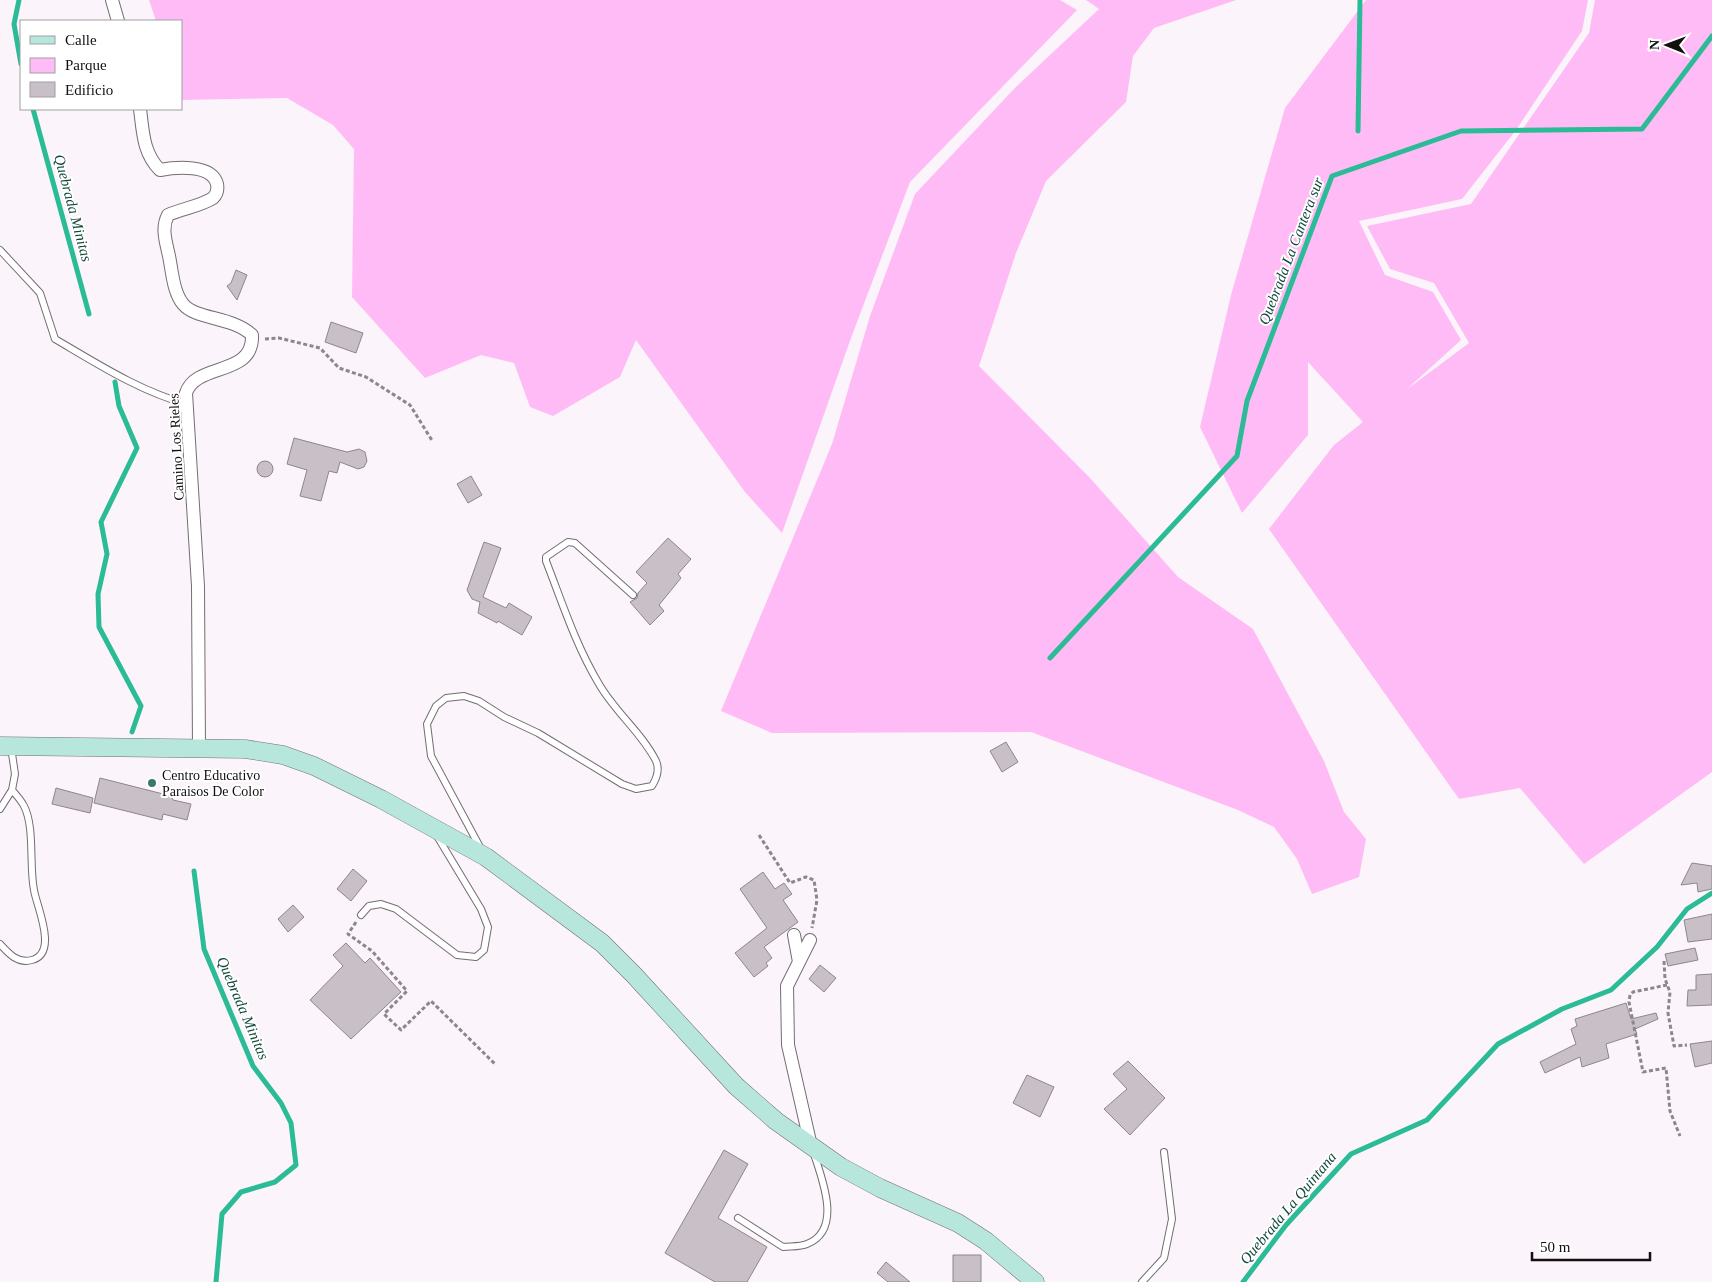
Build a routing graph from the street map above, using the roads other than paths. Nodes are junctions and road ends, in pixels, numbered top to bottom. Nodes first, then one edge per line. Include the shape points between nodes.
1 (112, 0) edge
2 (118, 20) edge
3 (140, 110) edge
4 (0, 250) edge
5 (187, 404) junction
6 (633, 595) dead end
7 (5, 746) edge
8 (200, 748) junction
9 (12, 790) junction
10 (0, 809) edge
11 (432, 827) junction
12 (486, 857) junction
13 (361, 915) road end
14 (794, 935) dead end
15 (810, 940) road end
16 (0, 944) edge
17 (799, 962) junction
18 (811, 1146) junction
19 (1164, 1152) dead end
20 (738, 1218) dead end
21 (1035, 1282) edge
22 (1142, 1282) edge

1 - 2 street
3 - 5 street, Camino Los Rieles via 145,144 151,160 160,170 203,170 215,179 218,186 217,194 211,199 168,215 164,221 177,293 190,310 236,323 252,335 252,346 245,357 189,384
4 - 5 lane via 40,293 55,339 164,398
5 - 8 street, Camino Los Rieles via 198,586
6 - 12 lane via 572,542 546,557 577,640 598,684 656,761 658,770 652,786 636,789 622,784 538,733 464,696 446,698 431,713 427,724 431,756
7 - 8 main road
7 - 9 lane via 15,774
8 - 11 main road via 245,749 283,755 314,766
9 - 10 lane
9 - 16 lane via 24,807 34,891 43,919 45,941 42,953 36,959 26,961 12,957
11 - 12 main road
11 - 13 lane via 481,909 488,927 484,950 476,957 457,955 396,910 381,904 369,906
12 - 18 main road via 602,943 736,1086
14 - 17 street
15 - 17 street
17 - 18 street via 787,986 788,1045
18 - 20 lane via 827,1192 827,1216 820,1234 807,1244 784,1247
18 - 21 main road via 880,1188 958,1223 986,1241
19 - 22 lane via 1172,1219 1164,1258

